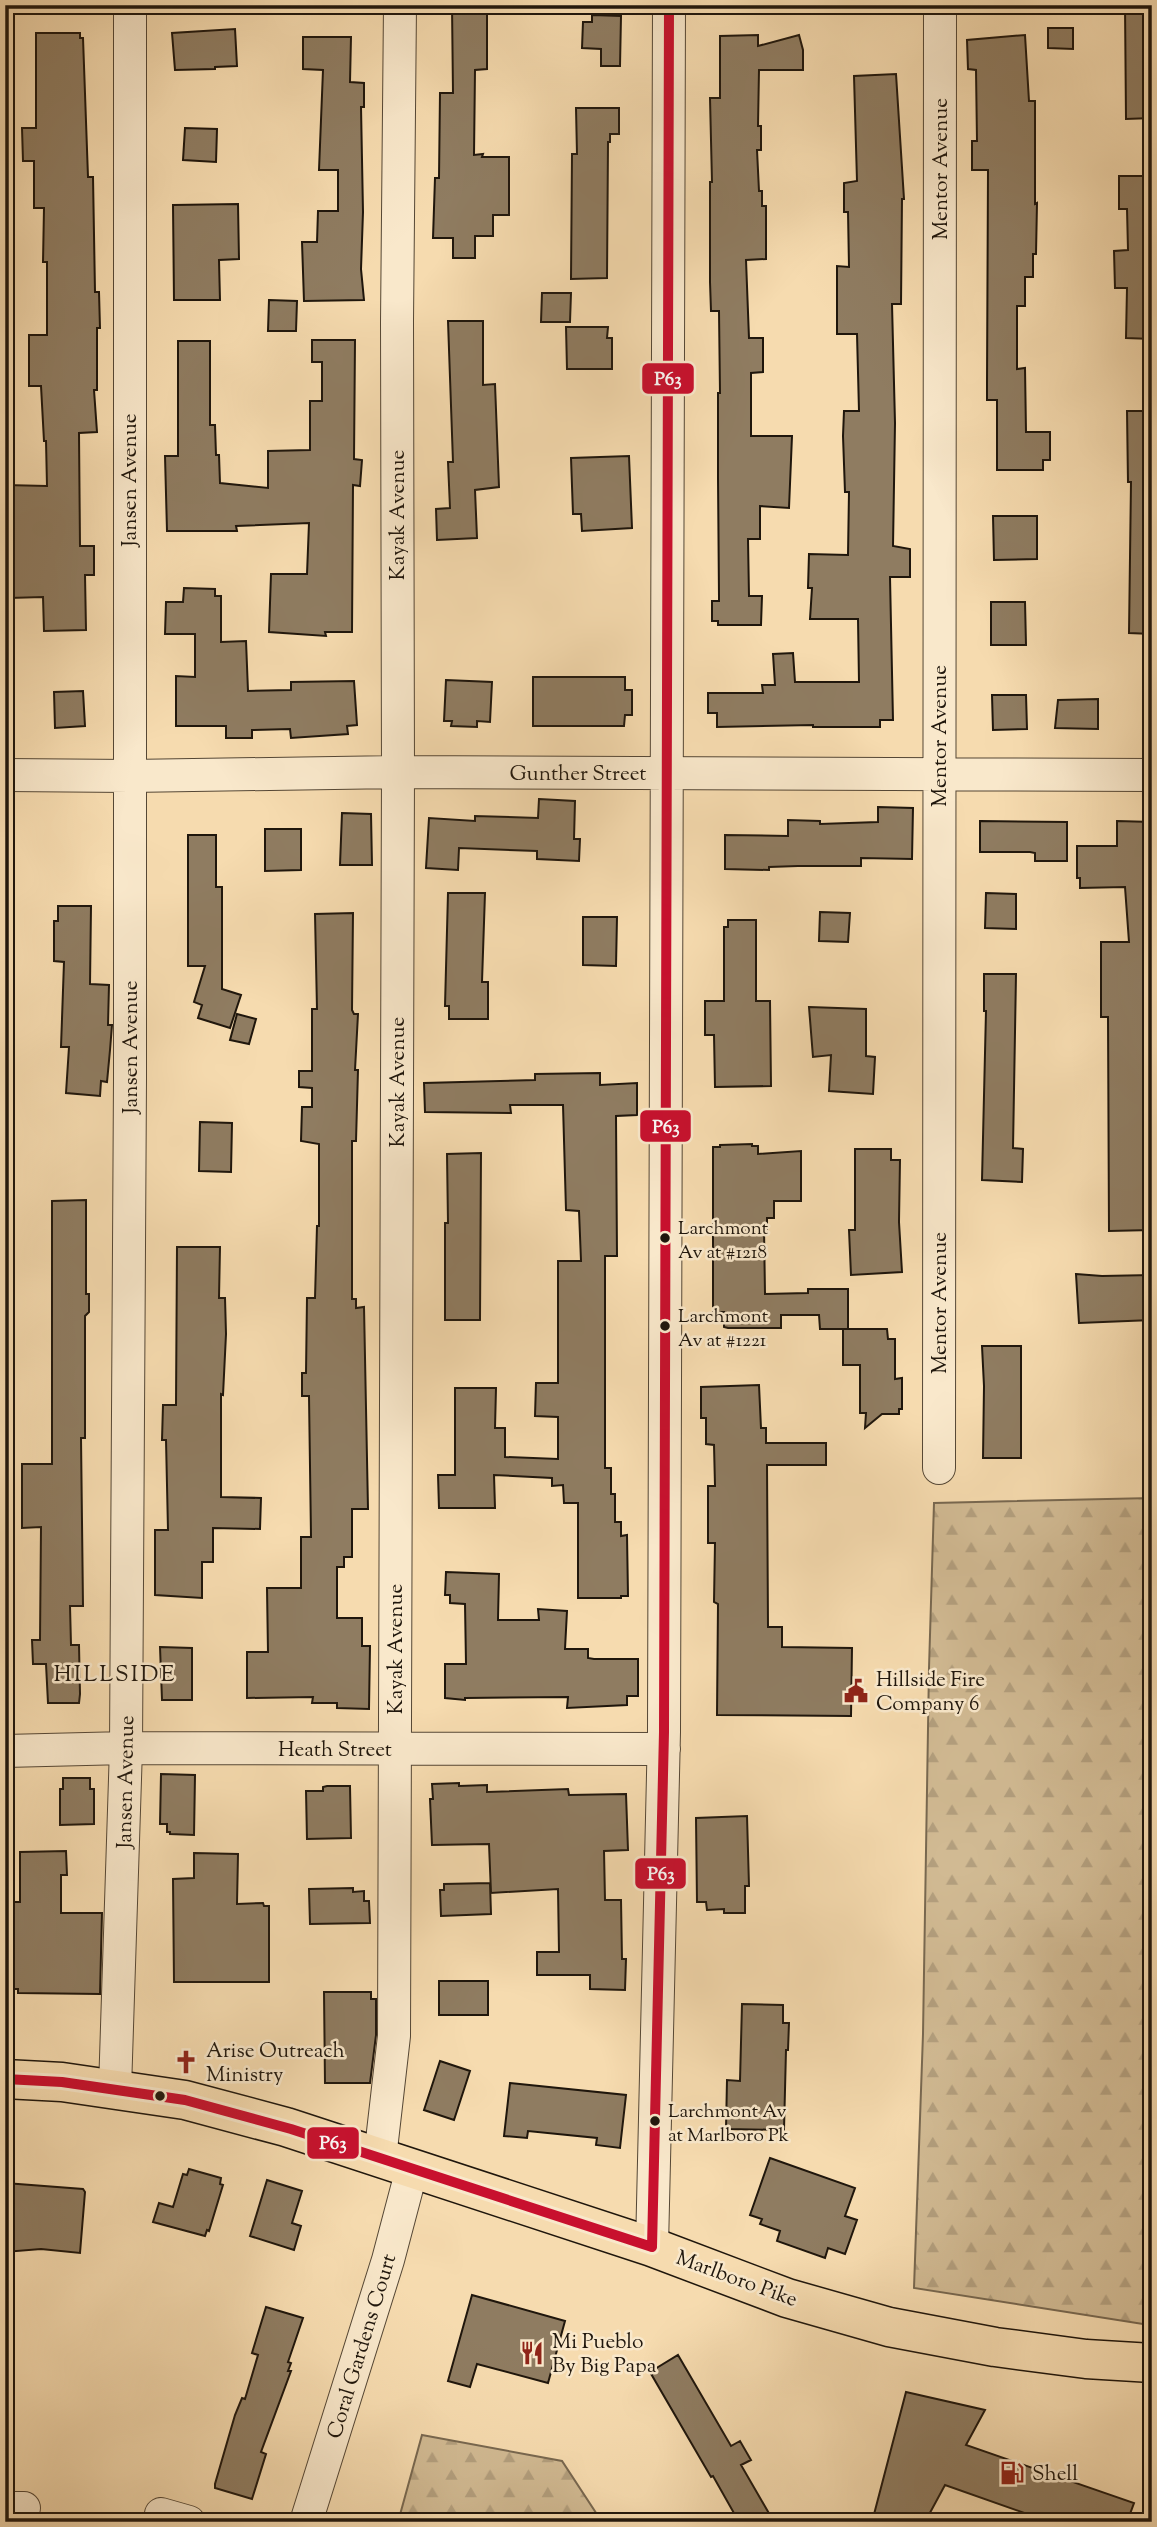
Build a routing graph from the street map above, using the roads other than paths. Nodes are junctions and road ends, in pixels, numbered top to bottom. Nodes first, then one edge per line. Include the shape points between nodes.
1 (130, 5) edge
2 (400, 5) edge
3 (669, 5) edge
4 (940, 5) edge
5 (398, 772) junction
6 (668, 774) junction
7 (5, 775) edge
8 (939, 775) junction
9 (1152, 775) edge
10 (130, 776) junction
11 (939, 1468) dead end
12 (126, 1748) junction
13 (395, 1749) junction
14 (664, 1749) junction
15 (5, 1751) edge
16 (5, 2079) edge
17 (115, 2089) junction
18 (396, 2163) junction
19 (652, 2247) junction
20 (1152, 2363) edge
21 (306, 2522) edge

1 - 10 street, Jansen Avenue
2 - 5 street, Kayak Avenue
3 - 6 street
4 - 8 street, Mentor Avenue
5 - 6 street, Gunther Street
5 - 10 street, Gunther Street
5 - 13 street, Kayak Avenue
6 - 8 street, Gunther Street
6 - 14 street
7 - 10 street, Gunther Street
8 - 9 street, Gunther Street
8 - 11 street, Mentor Avenue
10 - 12 street, Jansen Avenue
12 - 13 street, Heath Street
12 - 15 street, Heath Street
12 - 17 street, Jansen Avenue
13 - 14 street, Heath Street
13 - 18 street, Kayak Avenue
14 - 19 street
16 - 17 main road, Marlboro Pike
17 - 18 main road, Marlboro Pike via 202,2105
18 - 19 main road, Marlboro Pike
18 - 21 street, Coral Gardens Court via 388,2260
19 - 20 main road, Marlboro Pike via 787,2298 889,2327 995,2347

